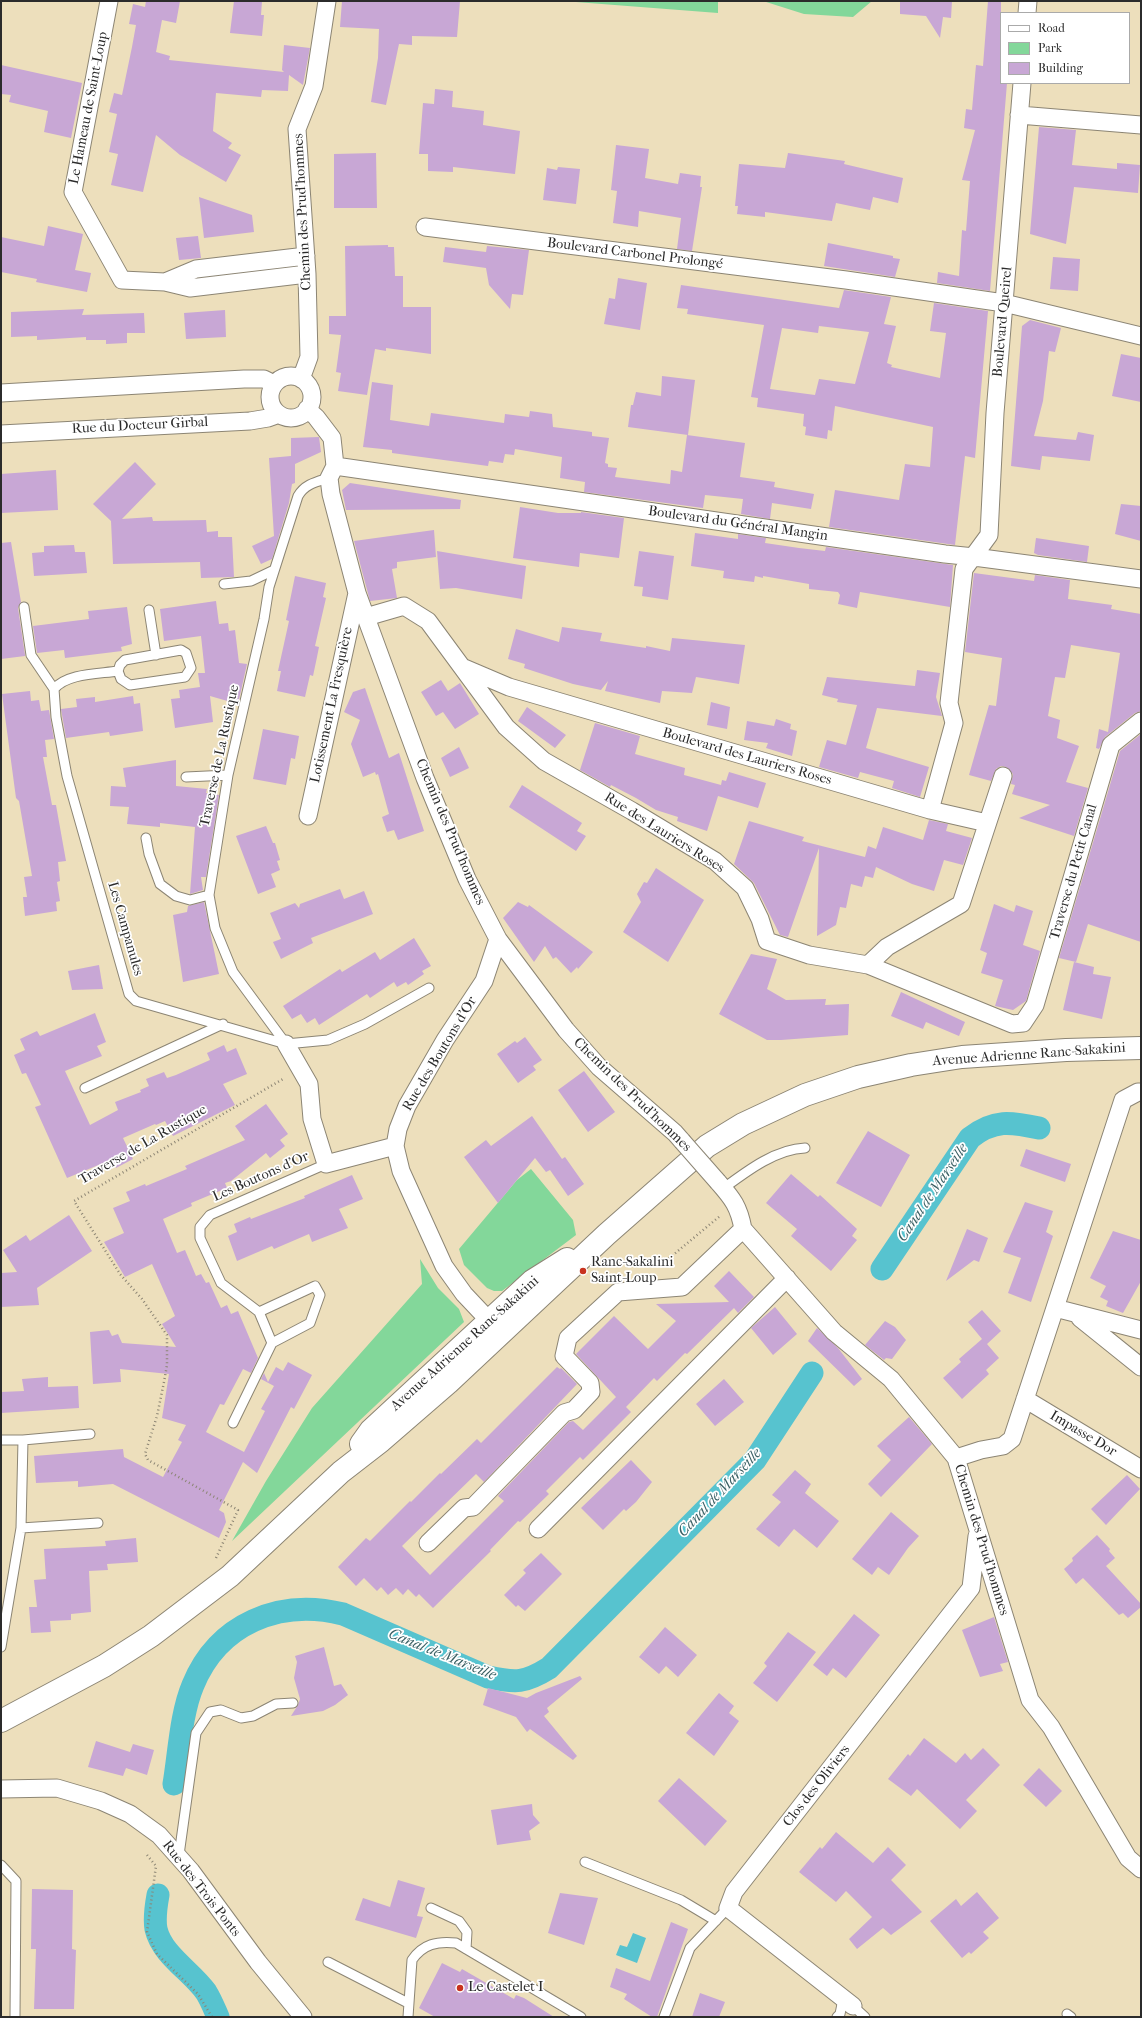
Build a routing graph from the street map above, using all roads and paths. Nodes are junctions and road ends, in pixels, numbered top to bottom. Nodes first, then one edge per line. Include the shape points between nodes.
1 (109, 1) edge
2 (327, 1) edge
3 (1028, 1) edge
4 (1027, 12) edge
5 (1022, 84) edge
6 (1019, 115) junction
7 (1141, 125) edge
8 (425, 227) dead end
9 (306, 256) junction
10 (307, 274) junction
11 (165, 282) junction
12 (1004, 303) junction
13 (1141, 336) edge
14 (301, 379) junction
15 (274, 384) junction
16 (1, 393) edge
17 (307, 409) junction
18 (279, 414) junction
19 (1, 434) edge
20 (332, 472) junction
21 (974, 557) junction
22 (274, 570) junction
23 (1141, 580) edge
24 (224, 584) dead end
25 (357, 593) junction
26 (24, 607) dead end
27 (149, 610) dead end
28 (366, 617) junction
29 (156, 655) junction
30 (462, 667) junction
31 (118, 671) junction
32 (54, 689) junction
33 (1141, 721) edge
34 (228, 775) junction
35 (1003, 776) dead end
36 (186, 777) dead end
37 (930, 810) junction
38 (308, 816) dead end
39 (987, 823) junction
40 (146, 838) dead end
41 (209, 895) junction
42 (498, 939) junction
43 (868, 965) junction
44 (429, 988) dead end
45 (223, 1024) junction
46 (1012, 1024) joint
47 (286, 1044) junction
48 (1141, 1048) edge
49 (300, 1069) junction
50 (85, 1088) dead end
51 (1141, 1092) edge
52 (395, 1146) junction
53 (805, 1148) dead end
54 (326, 1164) junction
55 (721, 1185) junction
56 (708, 1227) dead end
57 (743, 1230) junction
58 (608, 1261) dead end
59 (786, 1278) junction
60 (1055, 1308) junction
61 (259, 1312) junction
62 (1075, 1314) junction
63 (496, 1327) junction
64 (1141, 1330) edge
65 (272, 1342) junction
66 (1141, 1367) edge
67 (1025, 1399) junction
68 (234, 1423) dead end
69 (90, 1434) dead end
70 (1, 1440) edge
71 (23, 1440) junction
72 (956, 1458) junction
73 (1141, 1468) edge
74 (98, 1523) dead end
75 (21, 1528) junction
76 (978, 1528) junction
77 (538, 1529) dead end
78 (428, 1544) dead end
79 (230, 1576) junction
80 (1, 1647) edge
81 (293, 1703) dead end
82 (1, 1721) edge
83 (2, 1789) edge
84 (147, 1855) dead end
85 (179, 1855) junction
86 (585, 1862) dead end
87 (1, 1865) edge
88 (1141, 1869) edge
89 (431, 1908) dead end
90 (728, 1908) junction
91 (716, 1921) junction
92 (466, 1949) junction
93 (328, 1962) dead end
94 (408, 2003) junction
95 (854, 2008) edge
96 (15, 2017) edge
97 (212, 2017) edge
98 (302, 2017) edge
99 (408, 2017) edge
100 (581, 2017) edge
101 (664, 2017) edge
102 (837, 2017) edge

1 - 11 street, Le Hameau de Saint-Loup via 73,192 122,280
2 - 9 street, Chemin des Prud'hommes via 314,86 297,128
3 - 4 street
5 - 6 street, Boulevard Queirel
6 - 7 street
6 - 12 street, Boulevard Queirel
8 - 12 street, Boulevard Carbonel Prolongé via 846,280
9 - 10 street, Chemin des Prud'hommes
9 - 11 street, Le Hameau de Saint-Loup via 196,269
10 - 11 street, Le Hameau de Saint-Loup via 190,288
10 - 14 street, Chemin des Prud'hommes via 309,357
12 - 13 street, Boulevard Carbonel Prolongé
12 - 21 street, Boulevard Queirel via 989,535
14 - 15 street via 286,376
14 - 17 street via 306,383 311,396
15 - 16 street via 264,379 244,379
15 - 18 street via 270,394 271,405
17 - 18 street, Rue du Docteur Girbal via 297,417
17 - 20 street, Chemin des Prud'hommes via 320,421 332,438
18 - 19 street, Rue du Docteur Girbal via 250,421
20 - 21 street, Boulevard du Général Mangin
20 - 22 lane, Traverse de La Rustique via 303,488 298,496
20 - 25 street, Chemin des Prud'hommes via 331,494
21 - 23 street, Boulevard du Général Mangin
21 - 37 street, Boulevard Queirel via 964,569 962,577 949,703 954,723
22 - 24 lane via 251,581
22 - 34 lane, Traverse de La Rustique
25 - 28 street, Chemin des Prud'hommes
25 - 38 street, Lotissement La Fresquière
26 - 32 lane via 31,655
27 - 29 lane
28 - 30 street, Rue des Lauriers Roses via 404,606 428,621
28 - 42 street, Chemin des Prud'hommes via 425,778 464,872
29 - 31 lane via 126,660
29 - 31 lane via 181,650 186,653 191,668 189,674 185,677 130,685 121,679
30 - 37 street, Boulevard des Lauriers Roses via 509,687
30 - 43 street, Rue des Lauriers Roses via 506,727 544,761 715,861 745,888 767,941 809,955
31 - 32 lane via 74,677 58,684
32 - 45 lane, Les Campanules via 56,717 67,776 129,994 136,1001
33 - 46 street, Traverse du Petit Canal via 1111,745 1035,1005 1022,1023
34 - 36 lane
34 - 41 lane, Traverse de La Rustique
35 - 39 street
37 - 39 street, Boulevard des Lauriers Roses
39 - 43 street via 961,904 887,947
40 - 41 lane via 160,884 176,896 190,900
41 - 47 lane, Traverse de La Rustique via 215,928 233,972
42 - 52 street, Rue des Boutons d'Or via 484,981 445,1040 407,1106 398,1129
42 - 55 street, Chemin des Prud'hommes, bridge via 566,1030 599,1067 675,1133
43 - 46 street, Rue des Lauriers Roses
44 - 47 lane via 365,1024 328,1040
45 - 47 lane, Les Campanules
45 - 50 lane
47 - 49 street
48 - 63 street, Avenue Adrienne Ranc-Sakakini via 962,1057 858,1077 805,1095 743,1124 707,1146
49 - 54 street via 309,1084 312,1119
49 - 79 path, Traverse de La Rustique via 74,1201 120,1274 142,1298 166,1335 167,1365 157,1416 145,1454 148,1460 238,1510 216,1558
51 - 60 street via 1122,1100
52 - 54 street
52 - 63 street, Rue des Boutons d'Or via 401,1171 444,1266 464,1294
53 - 55 lane via 792,1149
54 - 61 lane, Les Boutons d'Or via 210,1215 200,1227 200,1238 221,1283
55 - 57 street, Chemin des Prud'hommes via 736,1202
56 - 58 path via 667,1260 638,1264
57 - 59 street, Chemin des Prud'hommes
57 - 78 street via 682,1287 618,1292 568,1338 564,1356 590,1383 591,1392 574,1410 564,1413 473,1507 464,1508
59 - 72 street, Chemin des Prud'hommes via 834,1332 891,1379
59 - 77 street
60 - 62 street
60 - 67 street
61 - 65 lane, Les Boutons d'Or
61 - 65 lane via 316,1286 320,1295 310,1323
62 - 64 street
62 - 66 street
63 - 79 street, Avenue Adrienne Ranc-Sakakini via 371,1430 341,1472
65 - 68 lane
67 - 72 street via 1012,1439 1004,1446
67 - 73 street, Impasse Dor
69 - 71 lane
70 - 71 lane
71 - 75 lane
72 - 76 street, Chemin des Prud'hommes
74 - 75 lane
75 - 80 lane
76 - 88 street, Chemin des Prud'hommes via 1030,1700 1051,1727 1128,1858
76 - 90 street, Clos des Oliviers via 971,1588 734,1892
79 - 82 street, Avenue Adrienne Ranc-Sakakini via 151,1636 104,1666
81 - 85 lane via 276,1704 253,1716 240,1718 222,1710 210,1712 201,1723 196,1734
83 - 85 street, Rue des Trois Ponts via 57,1788 101,1801 130,1814 159,1835
84 - 97 path via 156,1866 147,1932 157,1954 198,1994
85 - 98 street, Rue des Trois Ponts
86 - 91 lane via 681,1900
87 - 96 lane via 16,1881
89 - 92 lane via 459,1921 467,1932
90 - 91 lane
90 - 95 street
91 - 101 lane via 690,1948
92 - 94 lane via 456,1943 441,1942 427,1946 417,1953 412,1960
92 - 100 lane
93 - 94 lane
94 - 99 lane
95 - 102 lane

